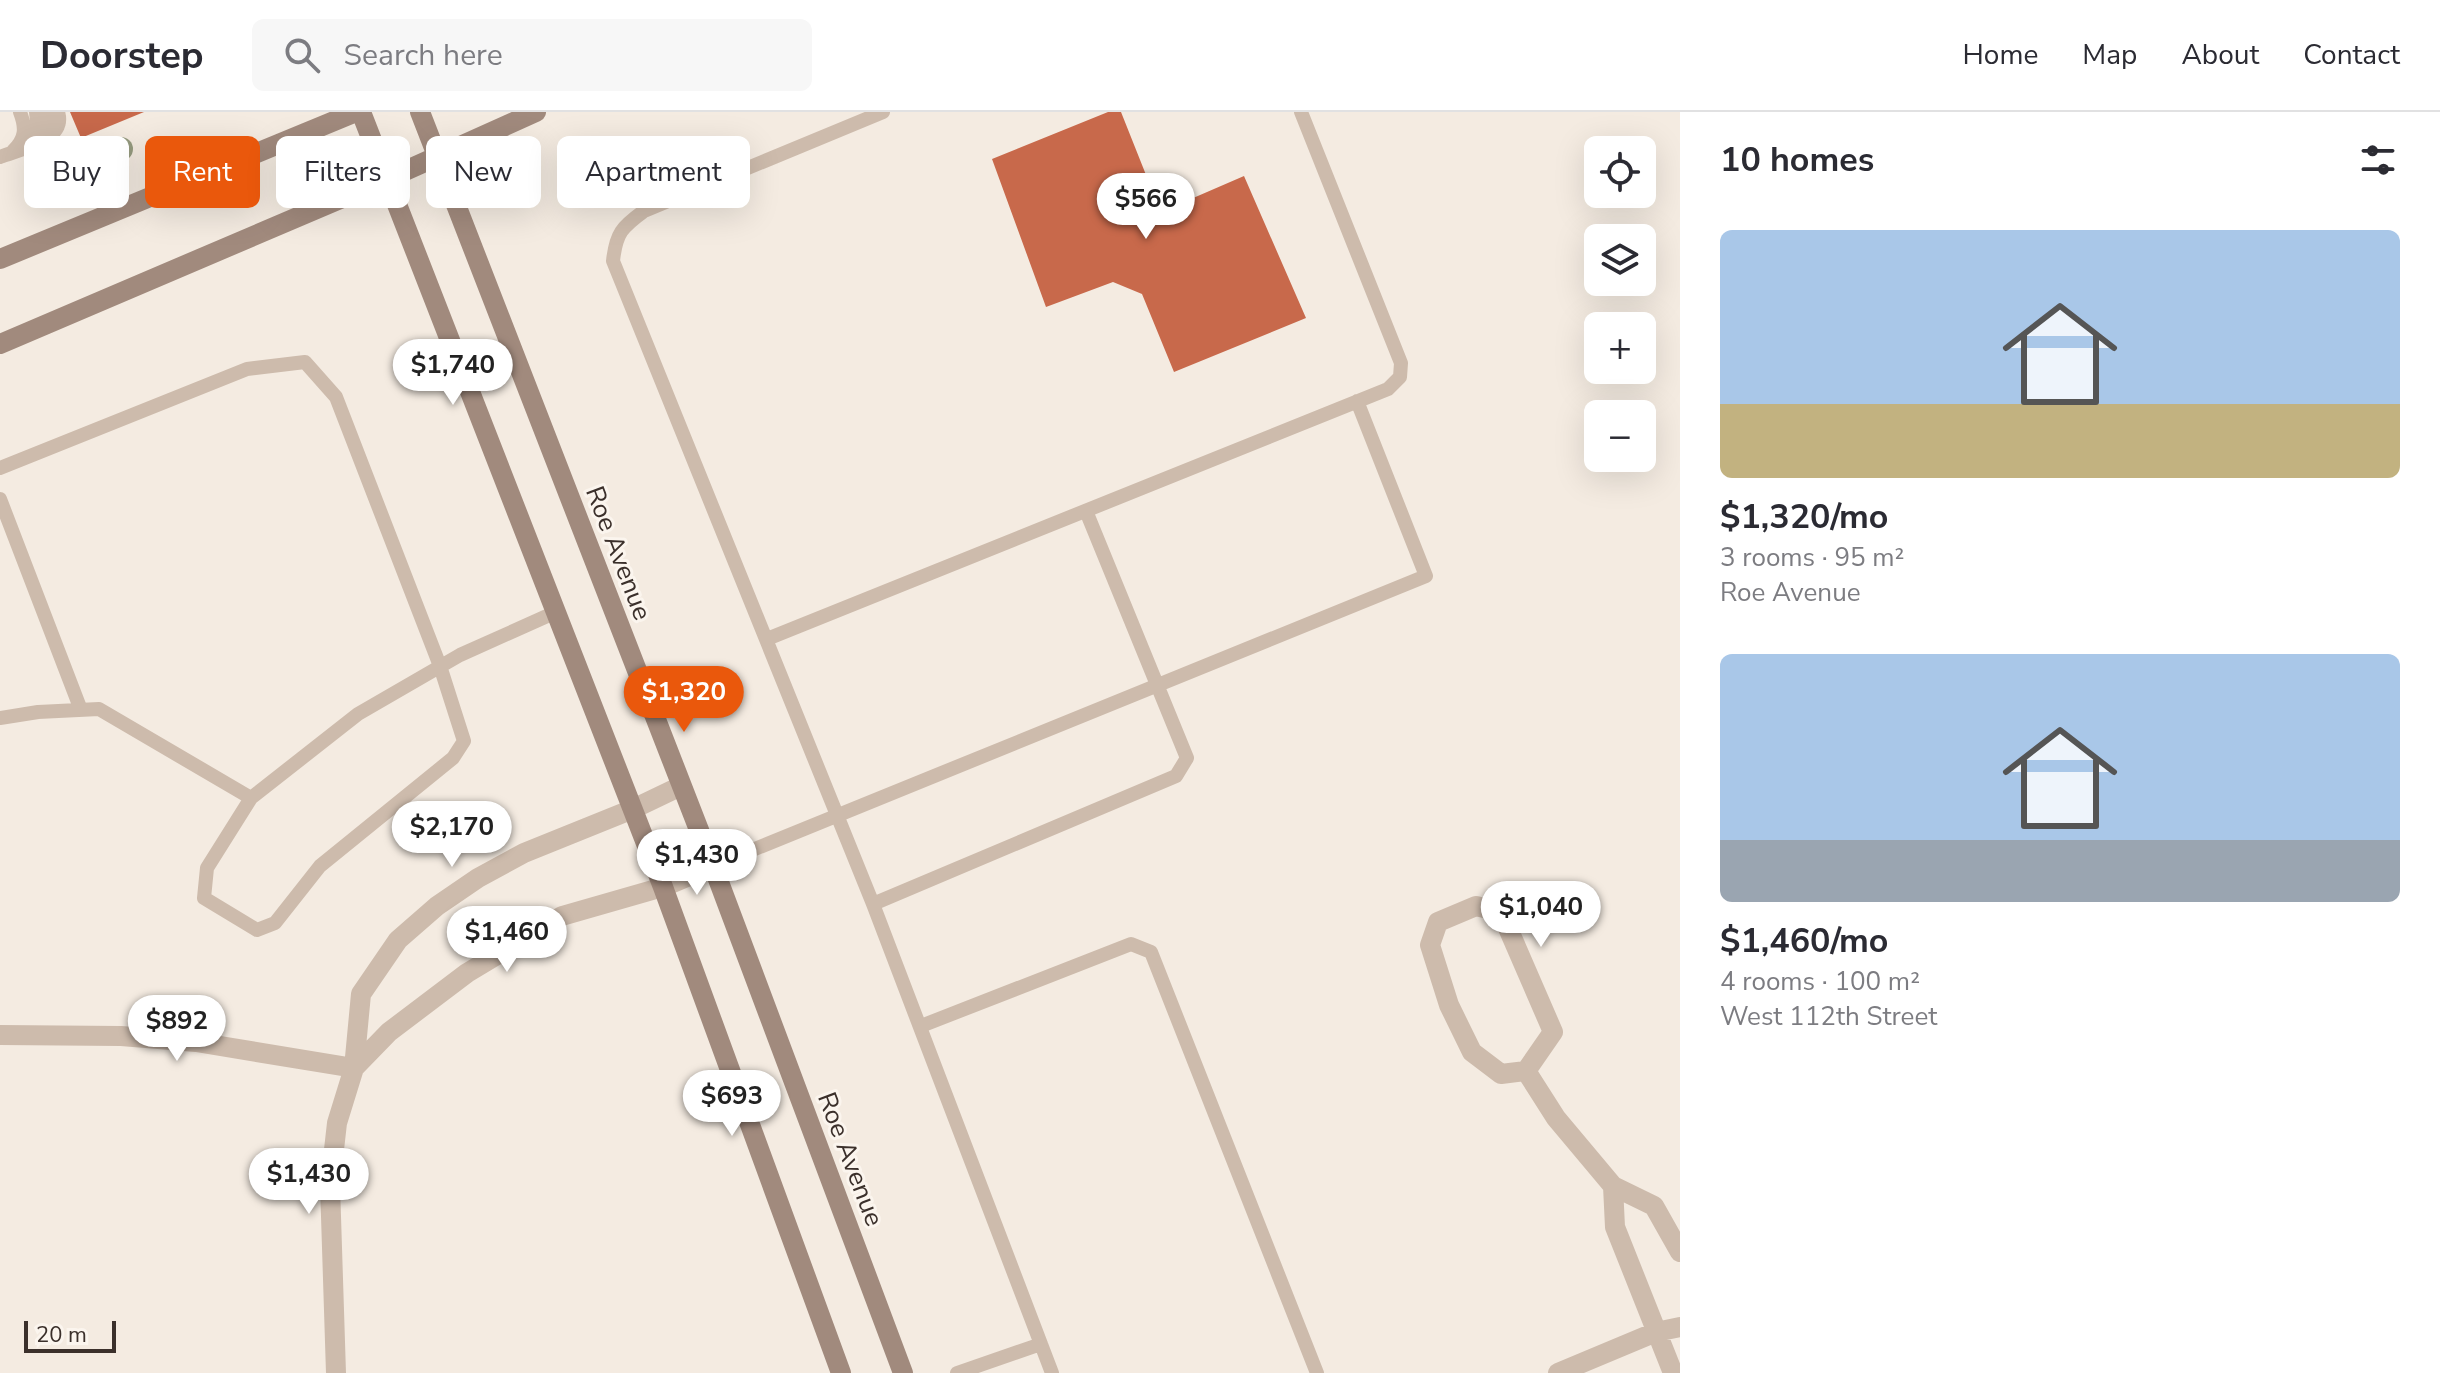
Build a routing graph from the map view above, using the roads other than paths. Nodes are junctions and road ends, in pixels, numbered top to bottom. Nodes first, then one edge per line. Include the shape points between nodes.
1 (20, 112) edge
2 (36, 112) edge
3 (47, 112) edge
4 (58, 112) edge
5 (358, 112) edge
6 (420, 112) edge
7 (536, 112) edge
8 (883, 112) edge
9 (1301, 112) edge
10 (368, 136) edge
11 (430, 136) edge
12 (484, 136) edge
13 (15, 151) edge
14 (319, 208) edge
15 (398, 208) edge
16 (458, 208) edge
17 (0, 259) edge
18 (0, 344) edge
19 (1357, 401) junction
20 (0, 468) edge
21 (0, 499) edge
22 (1086, 511) junction
23 (556, 612) junction
24 (767, 639) junction
25 (440, 666) junction
26 (1158, 686) junction
27 (81, 710) junction
28 (0, 718) edge
29 (681, 786) junction
30 (251, 798) junction
31 (633, 809) junction
32 (838, 817) junction
33 (713, 866) junction
34 (663, 887) junction
35 (873, 904) junction
36 (921, 1026) junction
37 (0, 1035) edge
38 (354, 1068) junction
39 (1526, 1071) junction
40 (1613, 1186) junction
41 (1680, 1252) edge
42 (1680, 1327) edge
43 (1656, 1332) junction
44 (1041, 1344) junction
45 (336, 1373) edge
46 (841, 1373) edge
47 (903, 1373) edge
48 (957, 1373) edge
49 (1052, 1373) edge
50 (1317, 1373) edge
51 (1558, 1373) edge
52 (1673, 1373) edge

1 - 13 lane via 26,126
2 - 13 lane via 33,133
3 - 13 lane via 48,123
4 - 13 lane via 58,129
5 - 10 main road
5 - 17 main road
6 - 11 main road, Roe Avenue
7 - 12 main road
8 - 24 lane via 644,211 623,226 615,242 613,261
9 - 19 lane via 1401,363 1400,377 1388,389
14 - 18 main road
15 - 23 main road
16 - 29 main road, Roe Avenue
19 - 22 lane
19 - 26 lane via 1426,576
20 - 25 lane via 247,369 305,362 336,397
21 - 27 lane
22 - 24 lane
22 - 26 lane
23 - 25 lane
23 - 31 main road
24 - 32 lane
25 - 30 lane via 358,714
25 - 30 lane via 464,741 453,758 320,866 275,923 257,930 204,898 207,868
26 - 32 lane
26 - 35 lane via 1187,758 1176,776
27 - 28 lane
27 - 30 lane via 99,709
29 - 31 street
29 - 33 main road, Roe Avenue
31 - 34 main road
31 - 38 street via 524,853 478,878 398,940 361,994
32 - 33 lane
32 - 35 lane
33 - 34 street
33 - 47 main road, Roe Avenue
34 - 38 street via 562,916 467,973 389,1032
34 - 46 main road
35 - 36 lane
36 - 44 lane
36 - 50 lane via 1131,944 1151,952
37 - 38 street via 196,1042
38 - 45 street via 337,1123 330,1185
39 - 39 street via 1553,1032 1501,912 1476,906 1438,922 1430,945 1449,1005 1472,1052 1501,1074
39 - 40 street via 1556,1118
40 - 41 street via 1654,1206
40 - 43 street via 1615,1227
42 - 43 street
43 - 51 street
43 - 52 street
44 - 48 lane
44 - 49 lane

